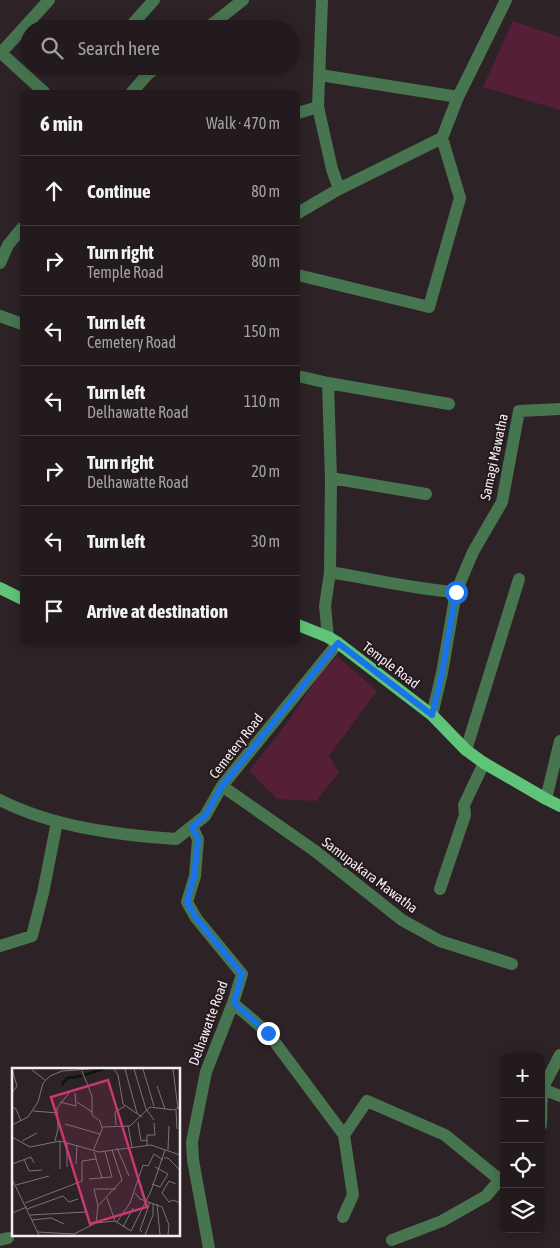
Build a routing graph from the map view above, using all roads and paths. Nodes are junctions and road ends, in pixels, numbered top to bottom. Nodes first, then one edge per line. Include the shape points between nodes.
1 (49, 0) edge
2 (154, 0) edge
3 (243, 0) edge
4 (322, 0) edge
5 (506, 0) edge
6 (31, 20) edge
7 (136, 20) edge
8 (217, 20) edge
9 (20, 32) edge
10 (1, 53) edge
11 (20, 70) edge
12 (25, 75) edge
13 (147, 75) edge
14 (320, 75) junction
15 (42, 90) edge
16 (134, 90) edge
17 (458, 98) junction
18 (318, 107) junction
19 (300, 112) edge
20 (442, 138) junction
21 (339, 189) junction
22 (300, 212) edge
23 (20, 231) edge
24 (0, 263) edge
25 (300, 275) edge
26 (0, 316) edge
27 (20, 323) edge
28 (300, 376) edge
29 (328, 383) junction
30 (449, 404) dead end
31 (560, 409) edge
32 (331, 478) junction
33 (426, 494) dead end
34 (330, 572) junction
35 (519, 578) dead end
36 (0, 588) edge
37 (456, 592) junction
38 (20, 598) edge
39 (300, 626) edge
40 (333, 640) junction
41 (432, 715) junction
42 (560, 741) edge
43 (466, 750) junction
44 (484, 763) junction
45 (222, 786) junction
46 (546, 799) junction
47 (0, 800) edge
48 (560, 806) edge
49 (58, 822) junction
50 (192, 827) junction
51 (440, 888) dead end
52 (0, 946) edge
53 (512, 964) dead end
54 (234, 1003) junction
55 (560, 1054) edge
56 (545, 1082) edge
57 (545, 1089) edge
58 (560, 1096) edge
59 (344, 1135) junction
60 (500, 1176) edge
61 (500, 1179) edge
62 (343, 1217) dead end
63 (392, 1240) dead end
64 (209, 1248) edge

1 - 6 street
2 - 7 street
3 - 8 street
4 - 14 street
5 - 17 street
9 - 10 street
10 - 11 street
12 - 15 street
13 - 16 street
14 - 17 street
14 - 18 street
17 - 20 street
18 - 19 street
18 - 21 street
20 - 21 street
20 - 25 street via 460,198 429,307
21 - 22 street
23 - 24 street
26 - 27 street
28 - 29 street
29 - 30 street
29 - 32 street
31 - 37 street, Samagi Mawatha via 519,411 502,502 473,552
32 - 33 street
32 - 34 street
34 - 37 street via 422,590
34 - 40 street via 325,606
35 - 43 street
36 - 38 main road
37 - 41 street
39 - 40 main road, Temple Road
40 - 41 main road, Temple Road
40 - 45 street, Cemetery Road
41 - 43 main road, Temple Road
42 - 46 street
43 - 44 main road, Temple Road
44 - 46 main road, Temple Road
44 - 51 street via 464,805 465,815
45 - 50 street, Cemetery Road via 205,816
45 - 53 street, Samupakara Mawatha via 314,851 402,920 440,941
46 - 48 main road, Temple Road
47 - 49 street, Cemetery Road
49 - 50 street, Cemetery Road via 134,836 176,839
49 - 52 street via 32,936
50 - 54 street, Delhawatte Road via 198,839 187,902 196,918 242,974
54 - 59 street via 268,1033
54 - 64 street, Delhawatte Road via 206,1072 192,1142 192,1160
55 - 56 street
57 - 58 street
59 - 60 street via 367,1101 445,1135
59 - 62 street via 354,1195
61 - 63 street via 486,1196 442,1221

